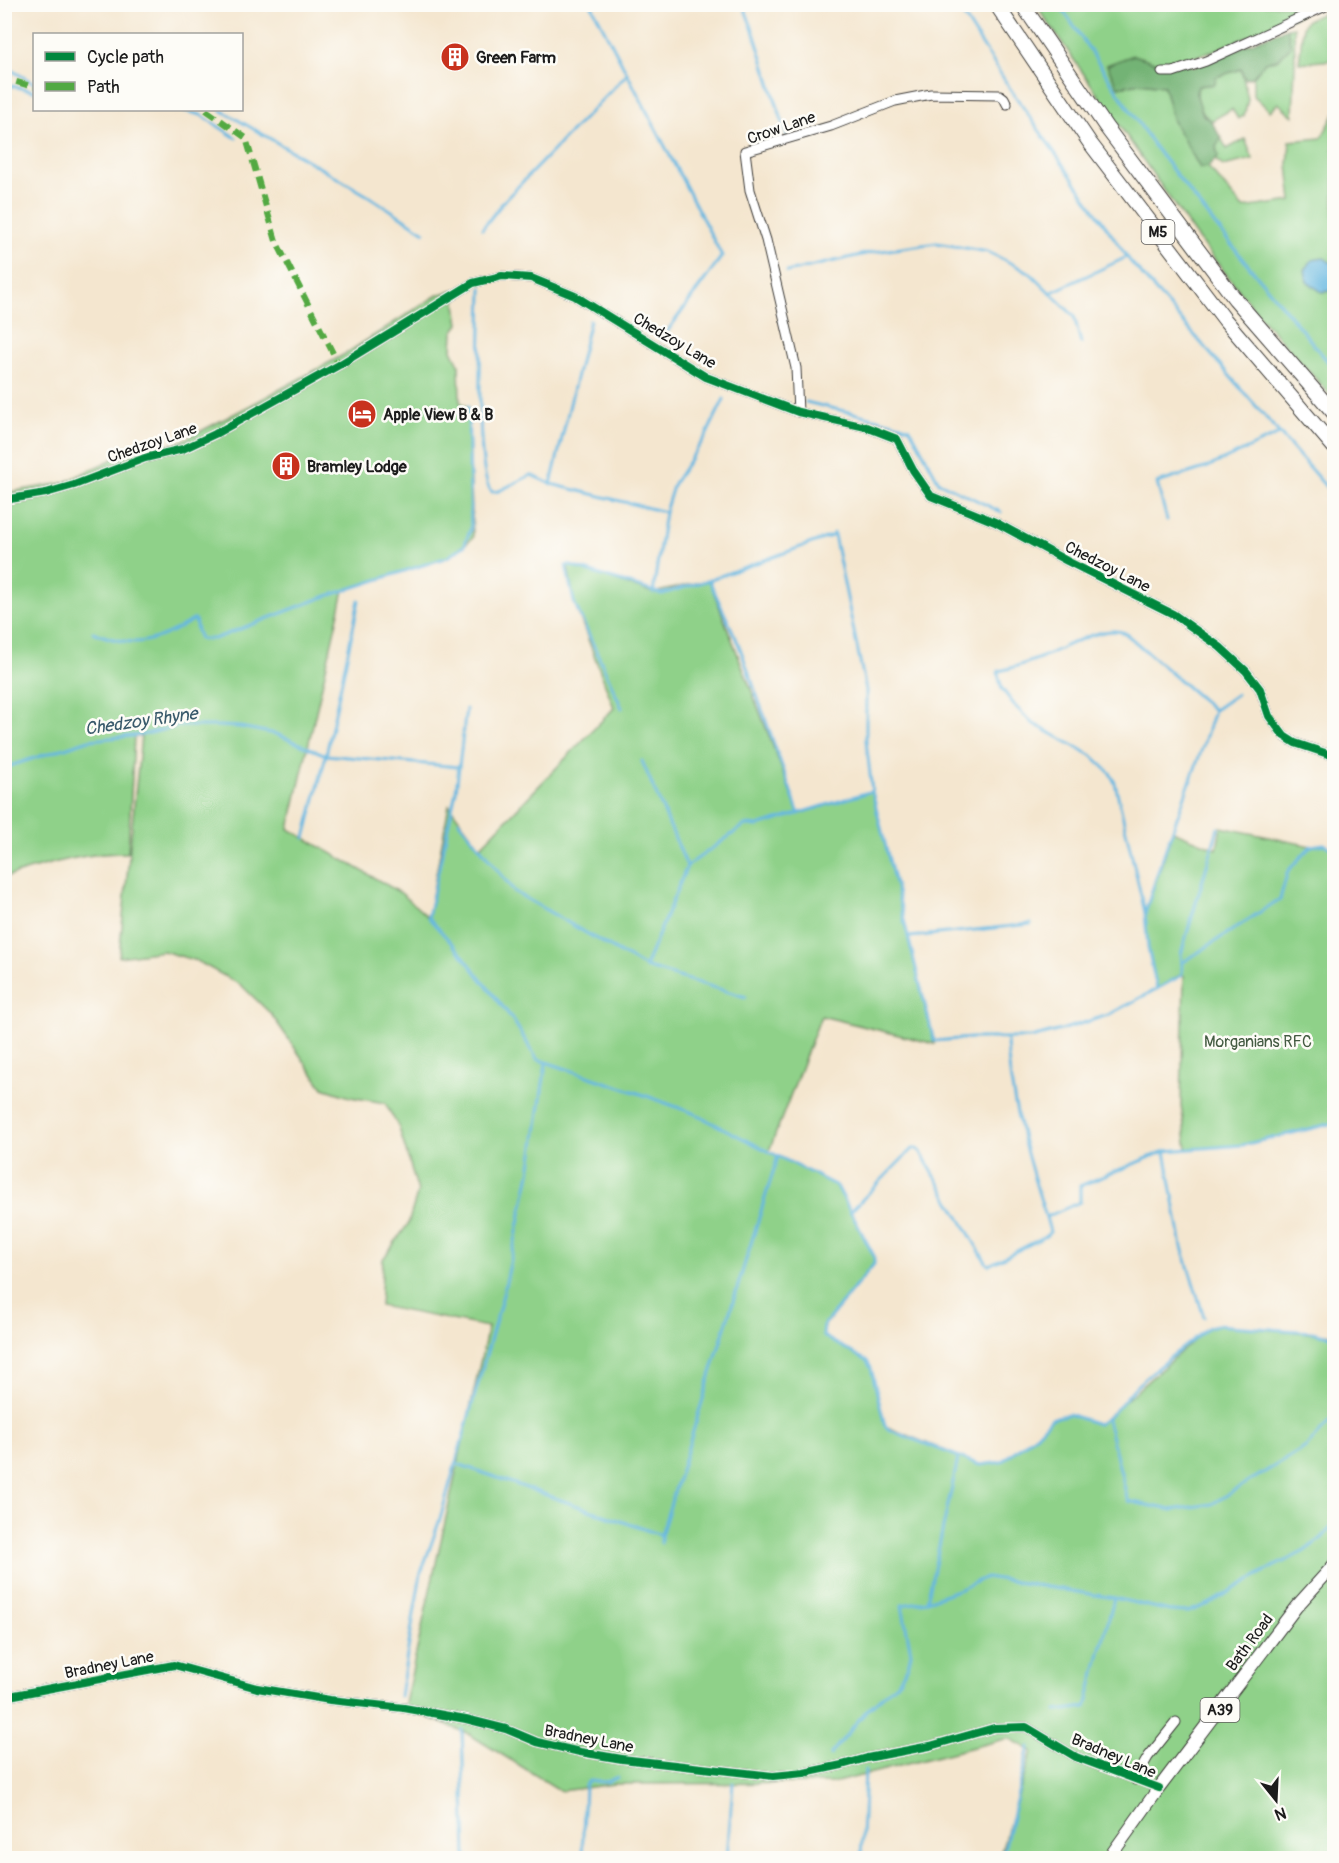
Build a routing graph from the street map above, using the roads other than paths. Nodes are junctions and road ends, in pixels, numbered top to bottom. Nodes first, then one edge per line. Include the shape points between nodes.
1 (996, 4) edge
2 (1022, 4) edge
3 (1330, 4) edge
4 (1162, 72) dead end
5 (1007, 104) dead end
6 (798, 412) junction
7 (1335, 413) edge
8 (1335, 447) edge
9 (4, 500) edge
10 (1335, 756) edge
11 (1335, 1565) edge
12 (4, 1697) edge
13 (1176, 1722) dead end
14 (1135, 1780) junction
15 (1159, 1788) junction
16 (1109, 1858) edge

1 - 8 highway, M5 via 1090,142 1217,311
2 - 7 highway, M5 via 1106,127 1235,298
3 - 4 street via 1206,61
5 - 6 street, Crow Lane via 1000,94 931,94 895,101 831,126 745,151 750,190 796,368
6 - 9 street, Chedzoy Lane via 706,378 575,296 531,278 502,276 456,292 339,365 183,449 145,458 46,493
6 - 10 street, Chedzoy Lane via 897,439 931,496 995,522 1173,614 1246,671 1260,689 1273,722 1284,736
11 - 15 main road, Bath Road / A39 via 1296,1607
12 - 14 street, Bradney Lane via 174,1665 257,1688 466,1719 580,1752 773,1776 930,1746 994,1728 1026,1727 1076,1757
13 - 14 street
14 - 15 street, Bradney Lane
15 - 16 main road, Bath Road / A39

